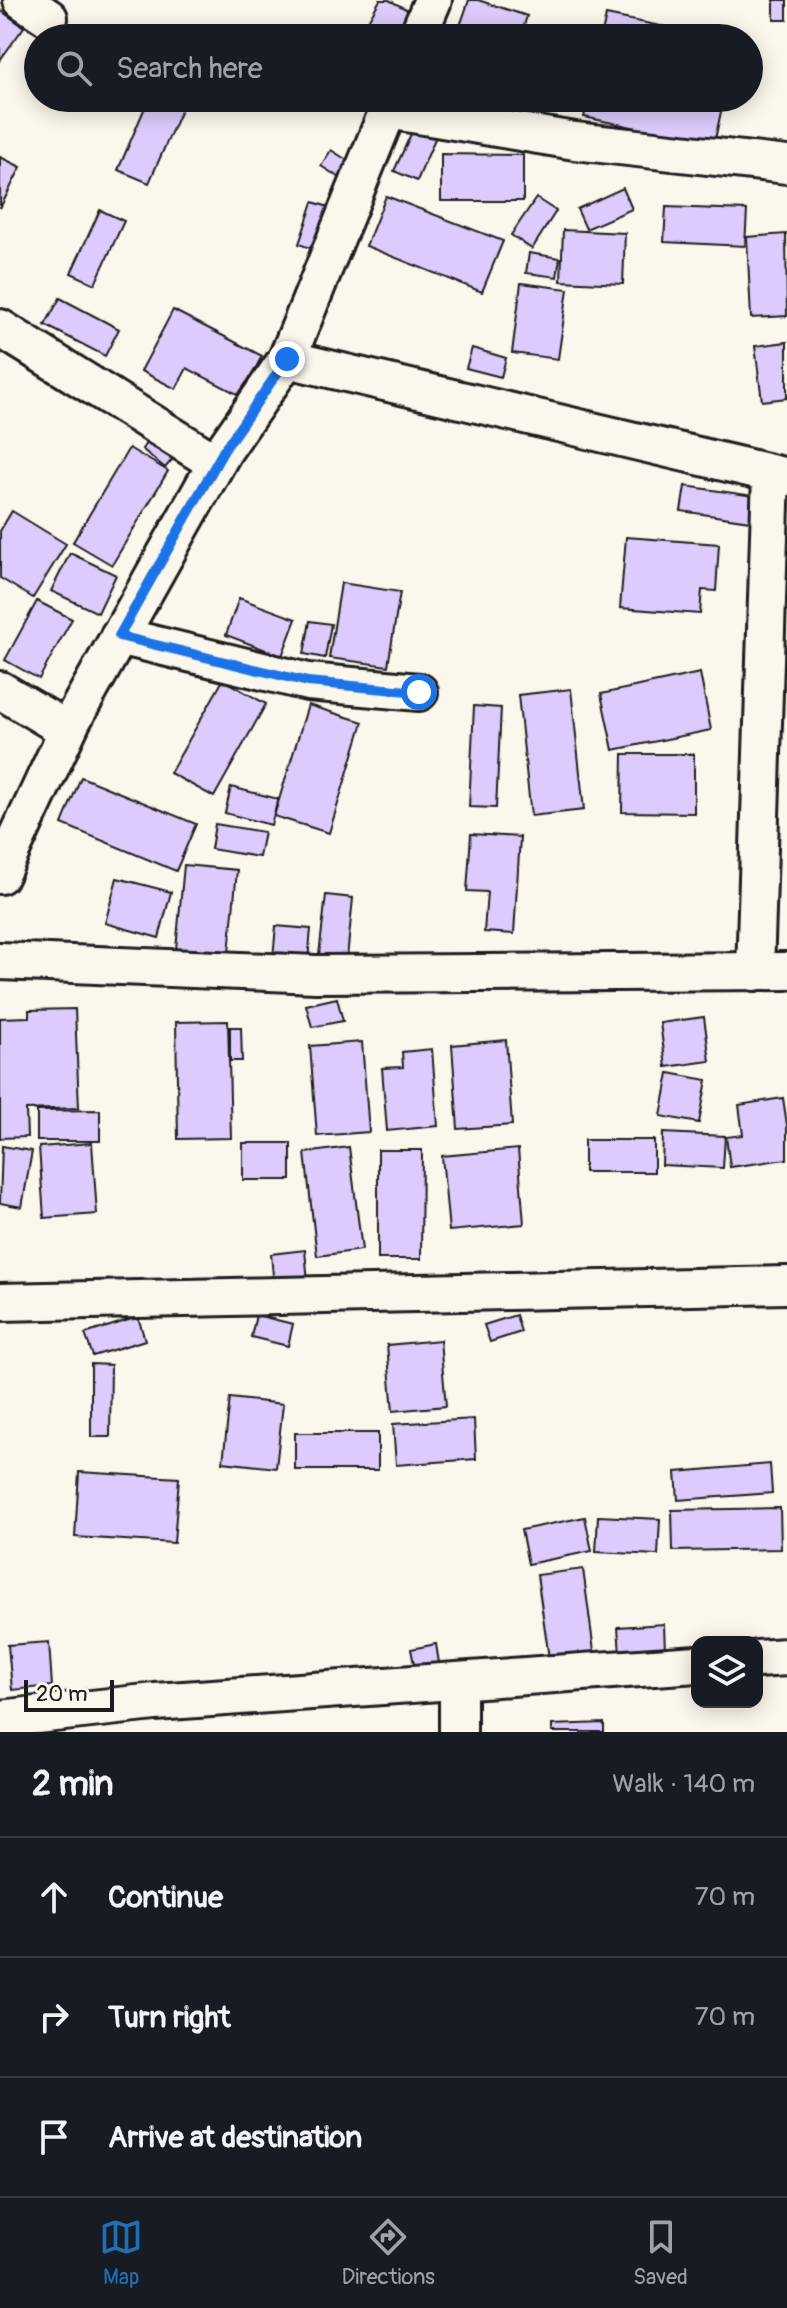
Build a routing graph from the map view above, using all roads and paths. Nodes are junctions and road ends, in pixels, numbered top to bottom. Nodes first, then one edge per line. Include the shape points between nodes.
1 (433, 0) edge
2 (423, 24) edge
3 (387, 112) edge
4 (430, 112) edge
5 (787, 165) edge
6 (0, 328) edge
7 (287, 359) junction
8 (216, 463) junction
9 (779, 476) edge
10 (119, 636) junction
11 (0, 690) edge
12 (419, 692) dead end
13 (67, 730) junction
14 (0, 875) edge
15 (0, 961) edge
16 (771, 972) edge
17 (787, 1285) edge
18 (0, 1302) edge
19 (787, 1657) edge
20 (763, 1659) edge
21 (691, 1664) edge
22 (458, 1682) junction
23 (155, 1717) edge
24 (0, 1719) edge
25 (458, 1732) edge

1 - 2 street
3 - 7 street
4 - 5 street via 575,141
6 - 8 street
7 - 8 street
7 - 9 street
8 - 10 street
9 - 16 street
10 - 12 street via 308,682
10 - 13 street
11 - 13 street
13 - 14 street
15 - 16 street via 316,974
17 - 18 street
19 - 20 street
21 - 22 street
22 - 23 street
22 - 25 street
23 - 24 street

